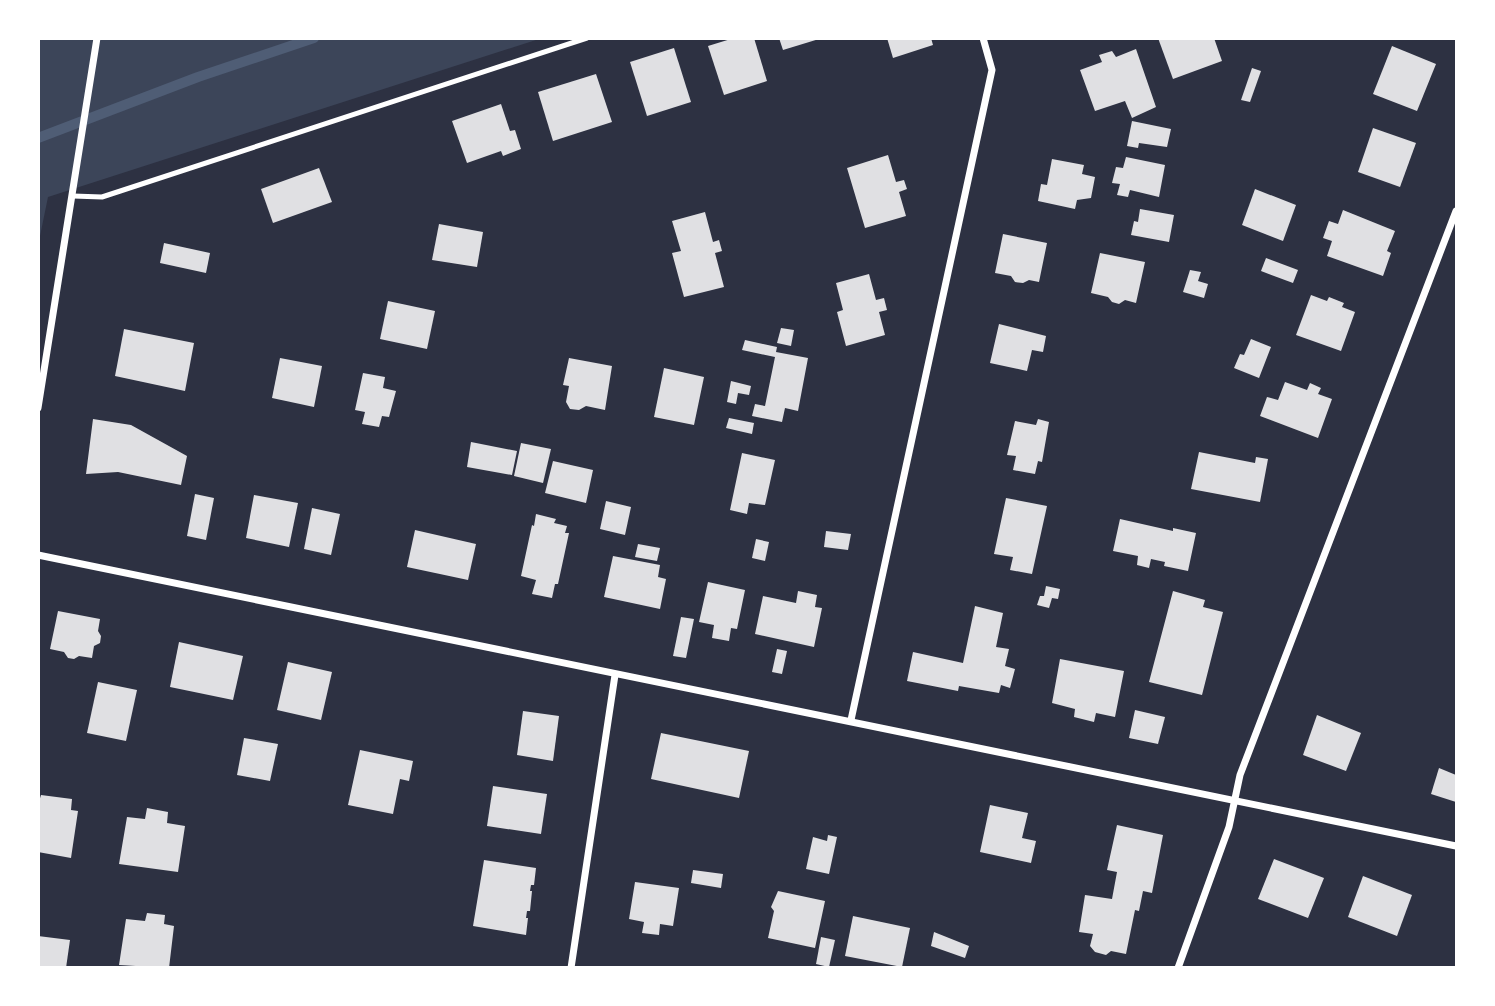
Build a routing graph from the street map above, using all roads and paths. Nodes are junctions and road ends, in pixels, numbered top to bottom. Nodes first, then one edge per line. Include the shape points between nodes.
1 (97, 38) edge
2 (587, 38) edge
3 (983, 38) edge
4 (73, 196) junction
5 (1457, 211) edge
6 (38, 408) edge
7 (38, 555) edge
8 (615, 675) junction
9 (851, 720) junction
10 (1234, 801) junction
11 (1457, 846) edge
12 (571, 968) edge
13 (1178, 968) edge

1 - 4 street
2 - 4 lane via 102,197
3 - 9 street via 992,70
4 - 6 street
5 - 10 street via 1240,775
7 - 8 street
8 - 9 street
8 - 12 street
9 - 10 street
10 - 11 street
10 - 13 street via 1229,827

